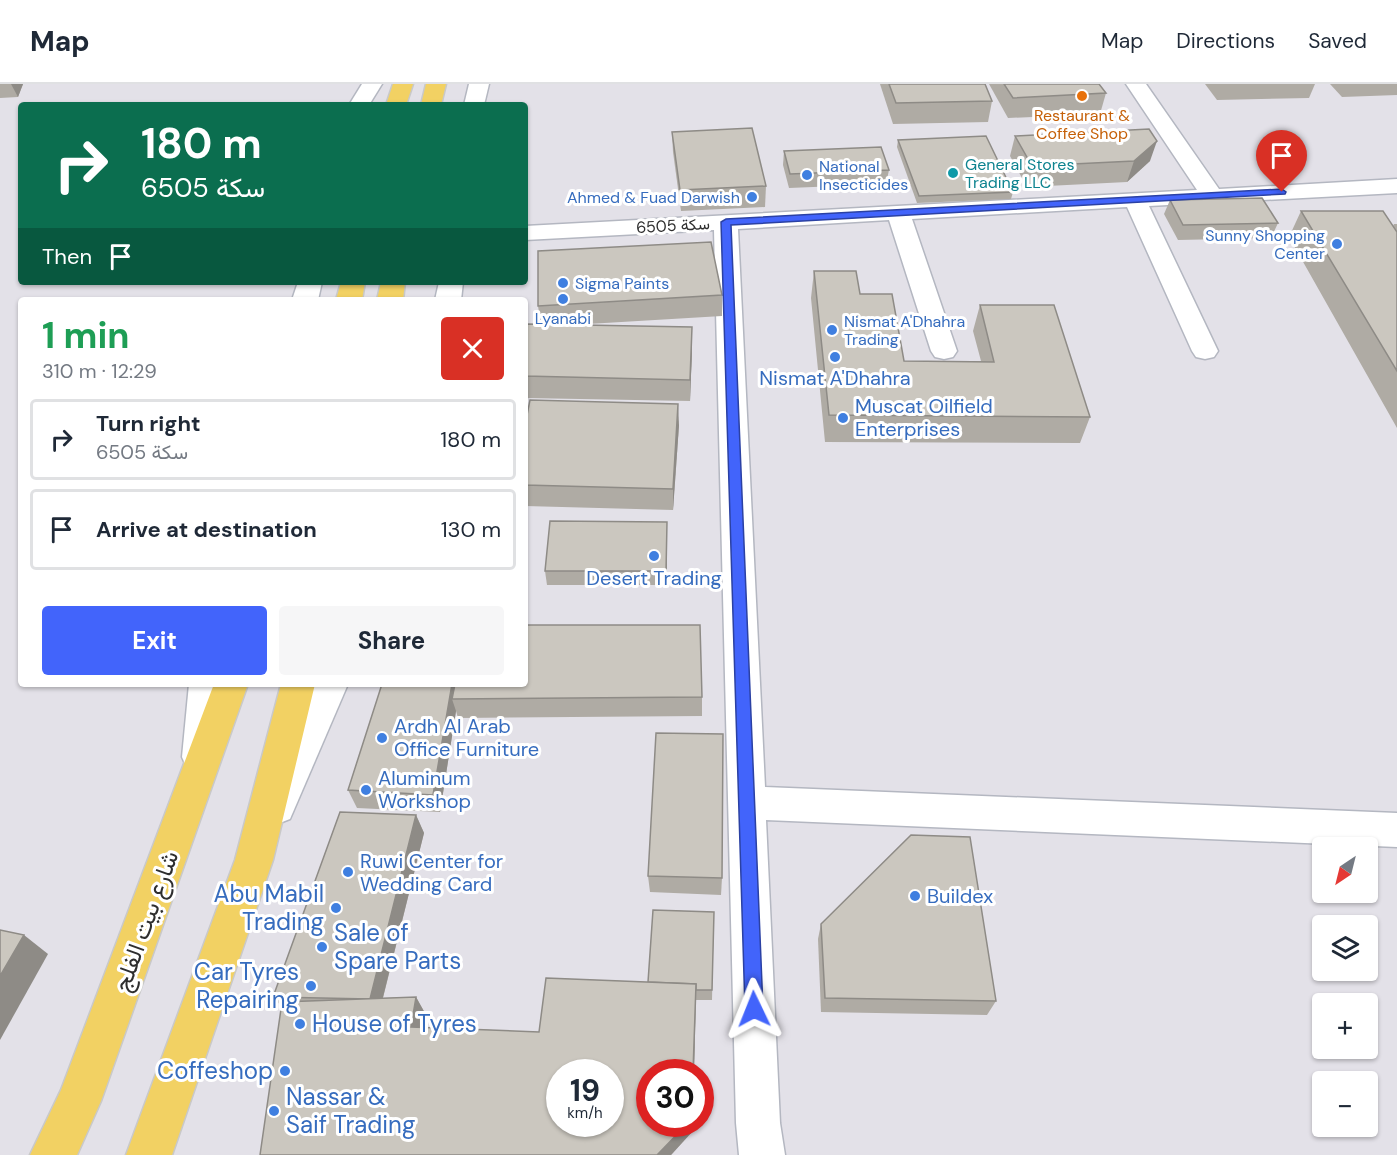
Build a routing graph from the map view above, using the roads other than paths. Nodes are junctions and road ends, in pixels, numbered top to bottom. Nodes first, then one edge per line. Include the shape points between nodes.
1 (361, 84) edge
2 (372, 84) edge
3 (403, 84) edge
4 (436, 84) edge
5 (479, 84) edge
6 (1136, 84) edge
7 (358, 102) edge
8 (360, 102) edge
9 (397, 102) edge
10 (432, 102) edge
11 (475, 102) edge
12 (1397, 186) edge
13 (1213, 195) junction
14 (1135, 200) junction
15 (898, 213) junction
16 (726, 222) junction
17 (528, 233) edge
18 (944, 351) dead end
19 (1205, 351) dead end
20 (206, 687) edge
21 (230, 687) edge
22 (297, 687) edge
23 (330, 687) edge
24 (197, 782) junction
25 (747, 803) junction
26 (1397, 830) edge
27 (254, 860) junction
28 (53, 1155) edge
29 (149, 1155) edge
30 (762, 1155) edge

1 - 7 street
2 - 8 street
3 - 9 main road
4 - 10 main road
5 - 11 street
6 - 13 street
12 - 13 street, سكة 6505
13 - 14 street, سكة 6505
14 - 15 street, سكة 6505
14 - 19 street
15 - 16 street, سكة 6505
15 - 18 street
16 - 17 street, سكة 6505
16 - 25 street
20 - 24 street
21 - 24 main road, شارع بيت الفلج
22 - 27 main road
23 - 27 street
24 - 28 main road, شارع بيت الفلج via 79,1101
25 - 26 street
25 - 30 street
27 - 29 main road

